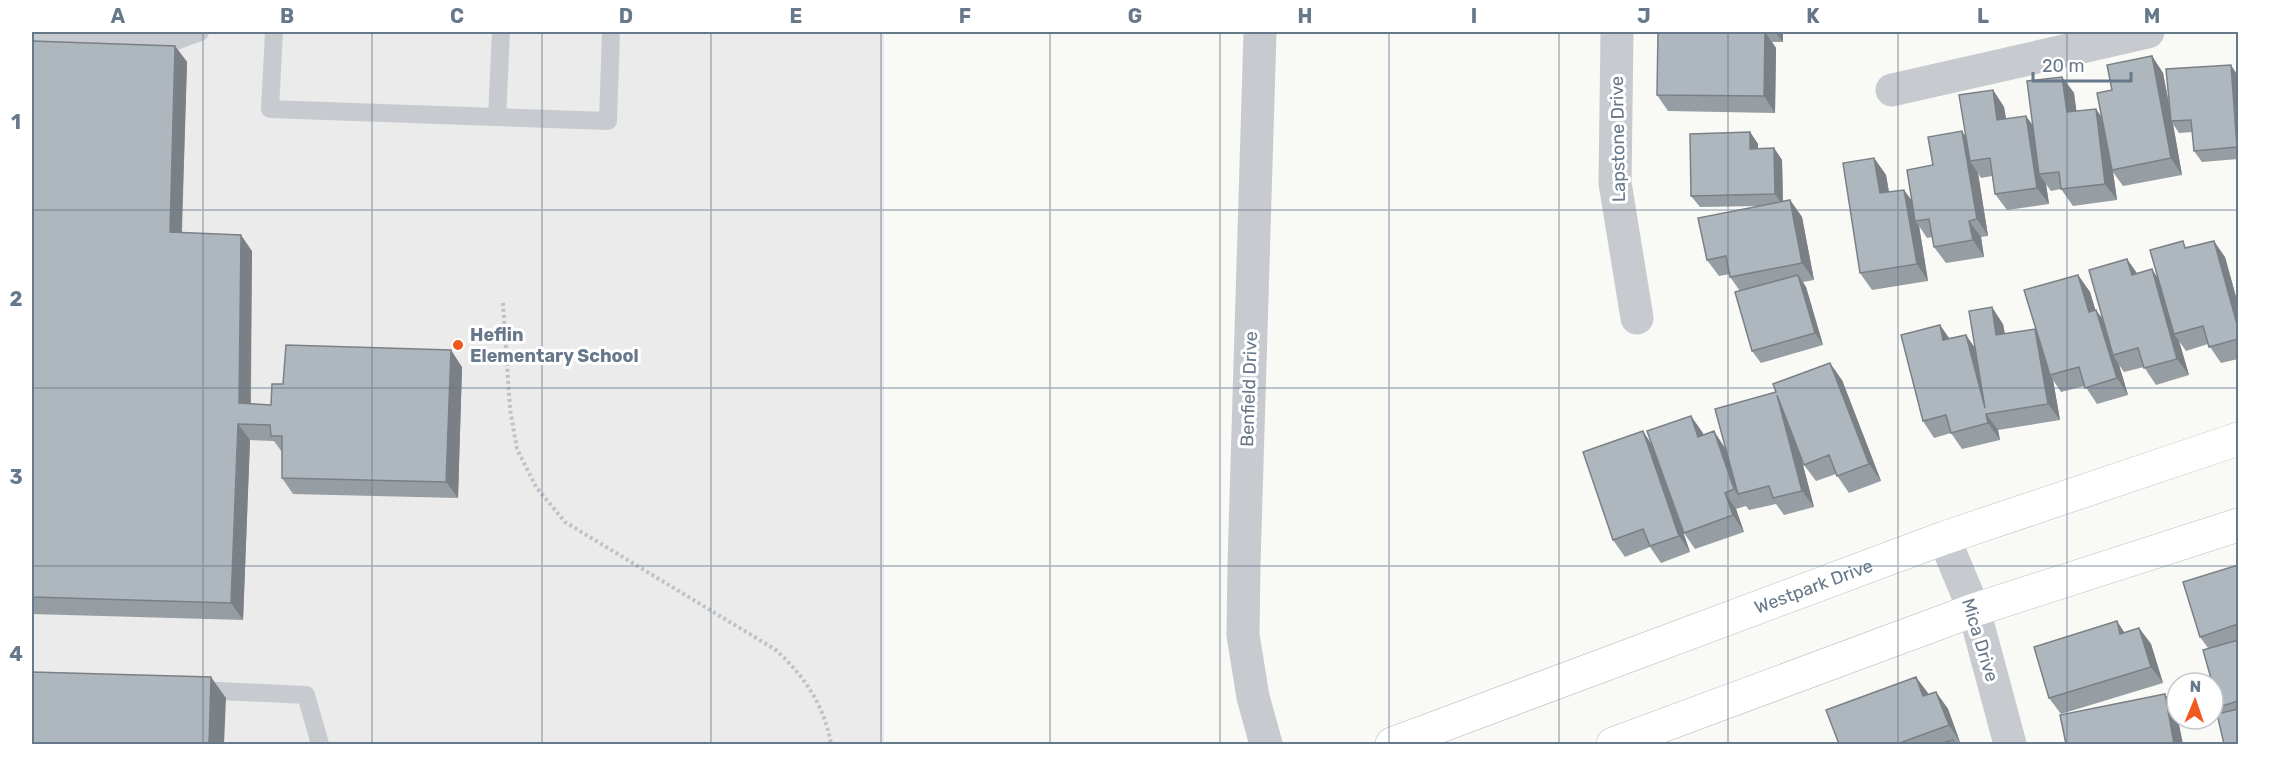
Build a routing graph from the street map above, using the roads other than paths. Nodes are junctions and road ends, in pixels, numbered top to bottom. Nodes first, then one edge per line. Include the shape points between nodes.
1 (200, 32) edge
2 (274, 32) edge
3 (501, 32) edge
4 (611, 32) edge
5 (1260, 32) edge
6 (1617, 32) edge
7 (2148, 32) edge
8 (32, 37) edge
9 (1892, 90) dead end
10 (497, 117) junction
11 (1637, 318) dead end
12 (2238, 439) edge
13 (2238, 525) edge
14 (1944, 538) junction
15 (1974, 610) junction
16 (175, 689) edge
17 (320, 744) edge
18 (1266, 744) edge
19 (1392, 744) edge
20 (1613, 744) edge
21 (2010, 744) edge

1 - 8 lane via 172,42
2 - 10 lane via 270,109
3 - 10 lane
4 - 10 lane via 608,121
5 - 18 street, Benfield Drive via 1244,634 1253,697
6 - 11 street, Lapstone Drive via 1615,183
7 - 9 street
12 - 14 main road, Westpark Drive
13 - 15 main road
14 - 15 street, Mica Drive
14 - 19 main road, Westpark Drive
15 - 20 main road
15 - 21 street, Mica Drive
16 - 17 lane via 306,695

